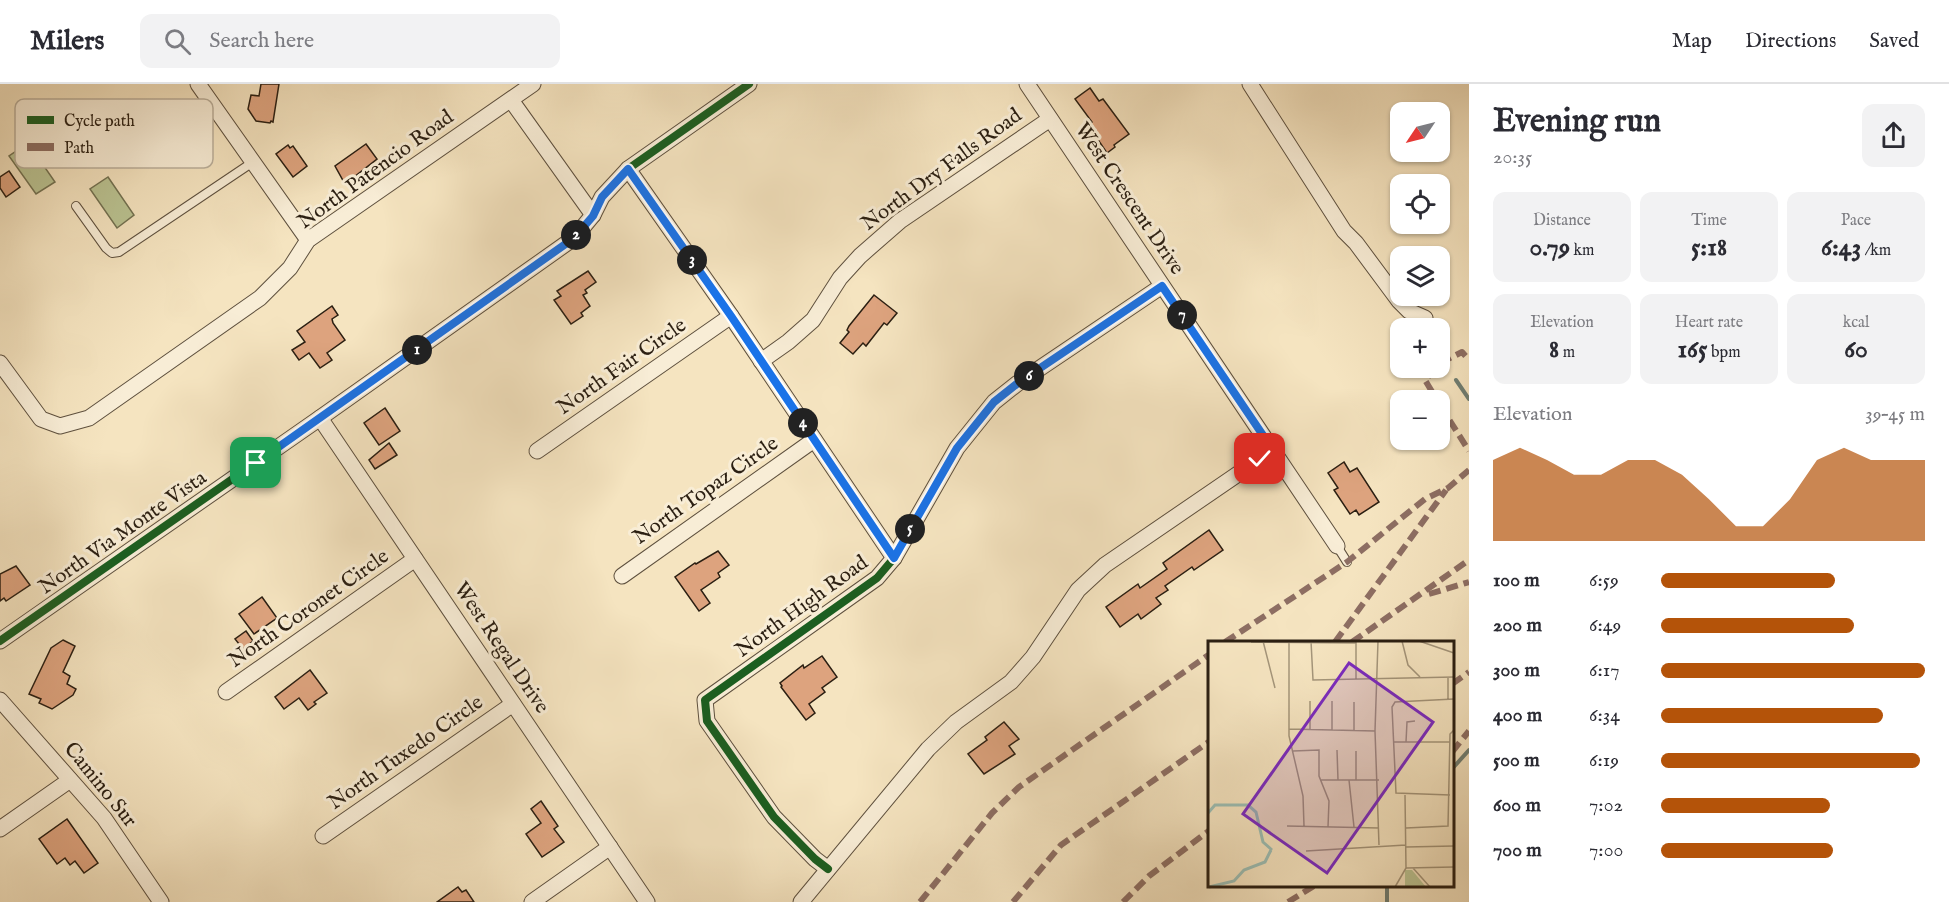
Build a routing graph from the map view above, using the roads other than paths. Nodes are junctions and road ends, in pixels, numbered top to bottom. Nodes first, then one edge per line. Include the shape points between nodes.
1 (198, 84) edge
2 (533, 84) edge
3 (749, 84) edge
4 (1027, 84) edge
5 (1250, 84) edge
6 (208, 99) edge
7 (511, 100) junction
8 (213, 106) edge
9 (1050, 119) junction
10 (252, 162) junction
11 (628, 169) junction
12 (76, 206) dead end
13 (593, 216) junction
14 (308, 240) junction
15 (1162, 286) junction
16 (731, 316) junction
17 (1425, 318) dead end
18 (761, 361) junction
19 (0, 363) edge
20 (320, 418) junction
21 (814, 440) junction
22 (1273, 450) junction
23 (537, 451) dead end
24 (1336, 546) joint
25 (894, 558) junction
26 (415, 559) junction
27 (1347, 562) dead end
28 (622, 576) dead end
29 (0, 641) edge
30 (226, 692) dead end
31 (0, 700) edge
32 (513, 704) junction
33 (70, 780) junction
34 (0, 829) edge
35 (323, 836) dead end
36 (610, 847) junction
37 (828, 868) junction
38 (161, 902) edge
39 (532, 902) edge
40 (647, 902) edge
41 (801, 902) edge

1 - 6 street
2 - 7 street, North Patencio Road
3 - 11 street, North Via Monte Vista
4 - 9 street, West Crescent Drive
5 - 17 street via 1344,231 1399,301
7 - 13 street
7 - 14 street, North Patencio Road
8 - 10 street
9 - 15 street, West Crescent Drive
9 - 18 street, North Dry Falls Road via 892,228 840,278 813,320
10 - 12 lane via 119,252 112,253 106,248
10 - 14 street
11 - 13 street, North Via Monte Vista via 602,197
11 - 16 street
13 - 20 street, North Via Monte Vista via 574,238
14 - 19 street, North Patencio Road via 290,268 260,297 89,418 60,426 41,419
15 - 22 street, West Crescent Drive
15 - 25 street, North High Road via 994,402 957,448
16 - 18 street
16 - 23 street, North Fair Circle
18 - 21 street
20 - 26 street, West Regal Drive
20 - 29 street, North Via Monte Vista
21 - 25 street
21 - 28 street, North Topaz Circle
22 - 24 street, West Crescent Drive
22 - 37 street via 1098,571 1078,590 1033,657 1011,682 956,722 928,749
24 - 27 lane
25 - 37 street, North High Road via 877,578 705,700 707,721 774,817
26 - 30 street, North Coronet Circle
26 - 32 street, West Regal Drive
31 - 33 street, Camino Sur
32 - 35 street, North Tuxedo Circle
32 - 36 street, West Regal Drive
33 - 34 street
33 - 38 street, Camino Sur via 104,819
36 - 39 street
36 - 40 street, West Regal Drive
37 - 41 street

